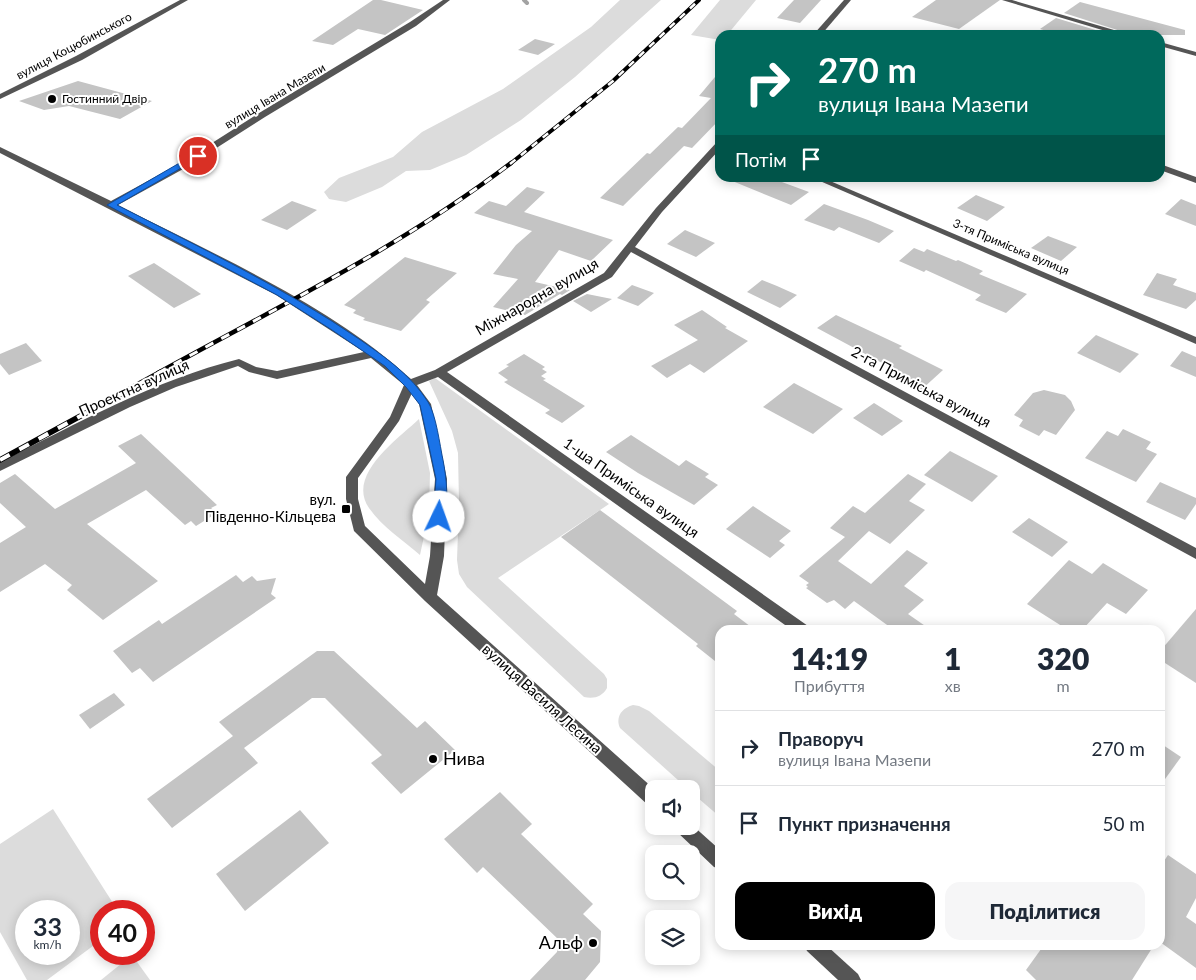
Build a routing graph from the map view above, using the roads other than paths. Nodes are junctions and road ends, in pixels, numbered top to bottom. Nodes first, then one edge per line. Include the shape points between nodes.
1 (185, 0) edge
2 (447, 0) edge
3 (848, 0) edge
4 (1005, 0) edge
5 (821, 30) edge
6 (1110, 30) edge
7 (1165, 45) edge
8 (1196, 54) edge
9 (0, 98) edge
10 (715, 149) edge
11 (0, 150) edge
12 (1165, 169) edge
13 (1196, 180) edge
14 (825, 182) edge
15 (111, 205) junction
16 (630, 248) junction
17 (1196, 341) edge
18 (372, 354) junction
19 (439, 372) junction
20 (410, 384) junction
21 (0, 467) edge
22 (1196, 554) edge
23 (430, 597) junction
24 (797, 625) edge
25 (645, 792) edge
26 (692, 835) edge
27 (715, 856) edge
28 (819, 950) edge
29 (852, 980) edge

1 - 9 street, вулиця Коцюбинського
2 - 15 street, вулиця Івана Мазепи via 182,166
3 - 5 street
4 - 6 street
7 - 8 street
10 - 16 street, Міжнародна вулиця via 659,210
11 - 15 street
12 - 13 street
14 - 17 street, 3-тя Приміська вулиця
15 - 18 street via 280,293
16 - 19 street, Міжнародна вулиця via 608,275
16 - 22 street, 2-га Приміська вулиця
18 - 20 street
18 - 21 street, Проектна вулиця via 277,375 253,370 239,362 172,384 126,404
19 - 20 street, Міжнародна вулиця
19 - 24 street, 1-ша Приміська вулиця
20 - 23 street via 425,404 441,479 437,556
20 - 23 street, вулиця Василя Лесина via 395,418 352,477 353,510 359,528
23 - 25 street, вулиця Василя Лесина
26 - 27 street
28 - 29 street

